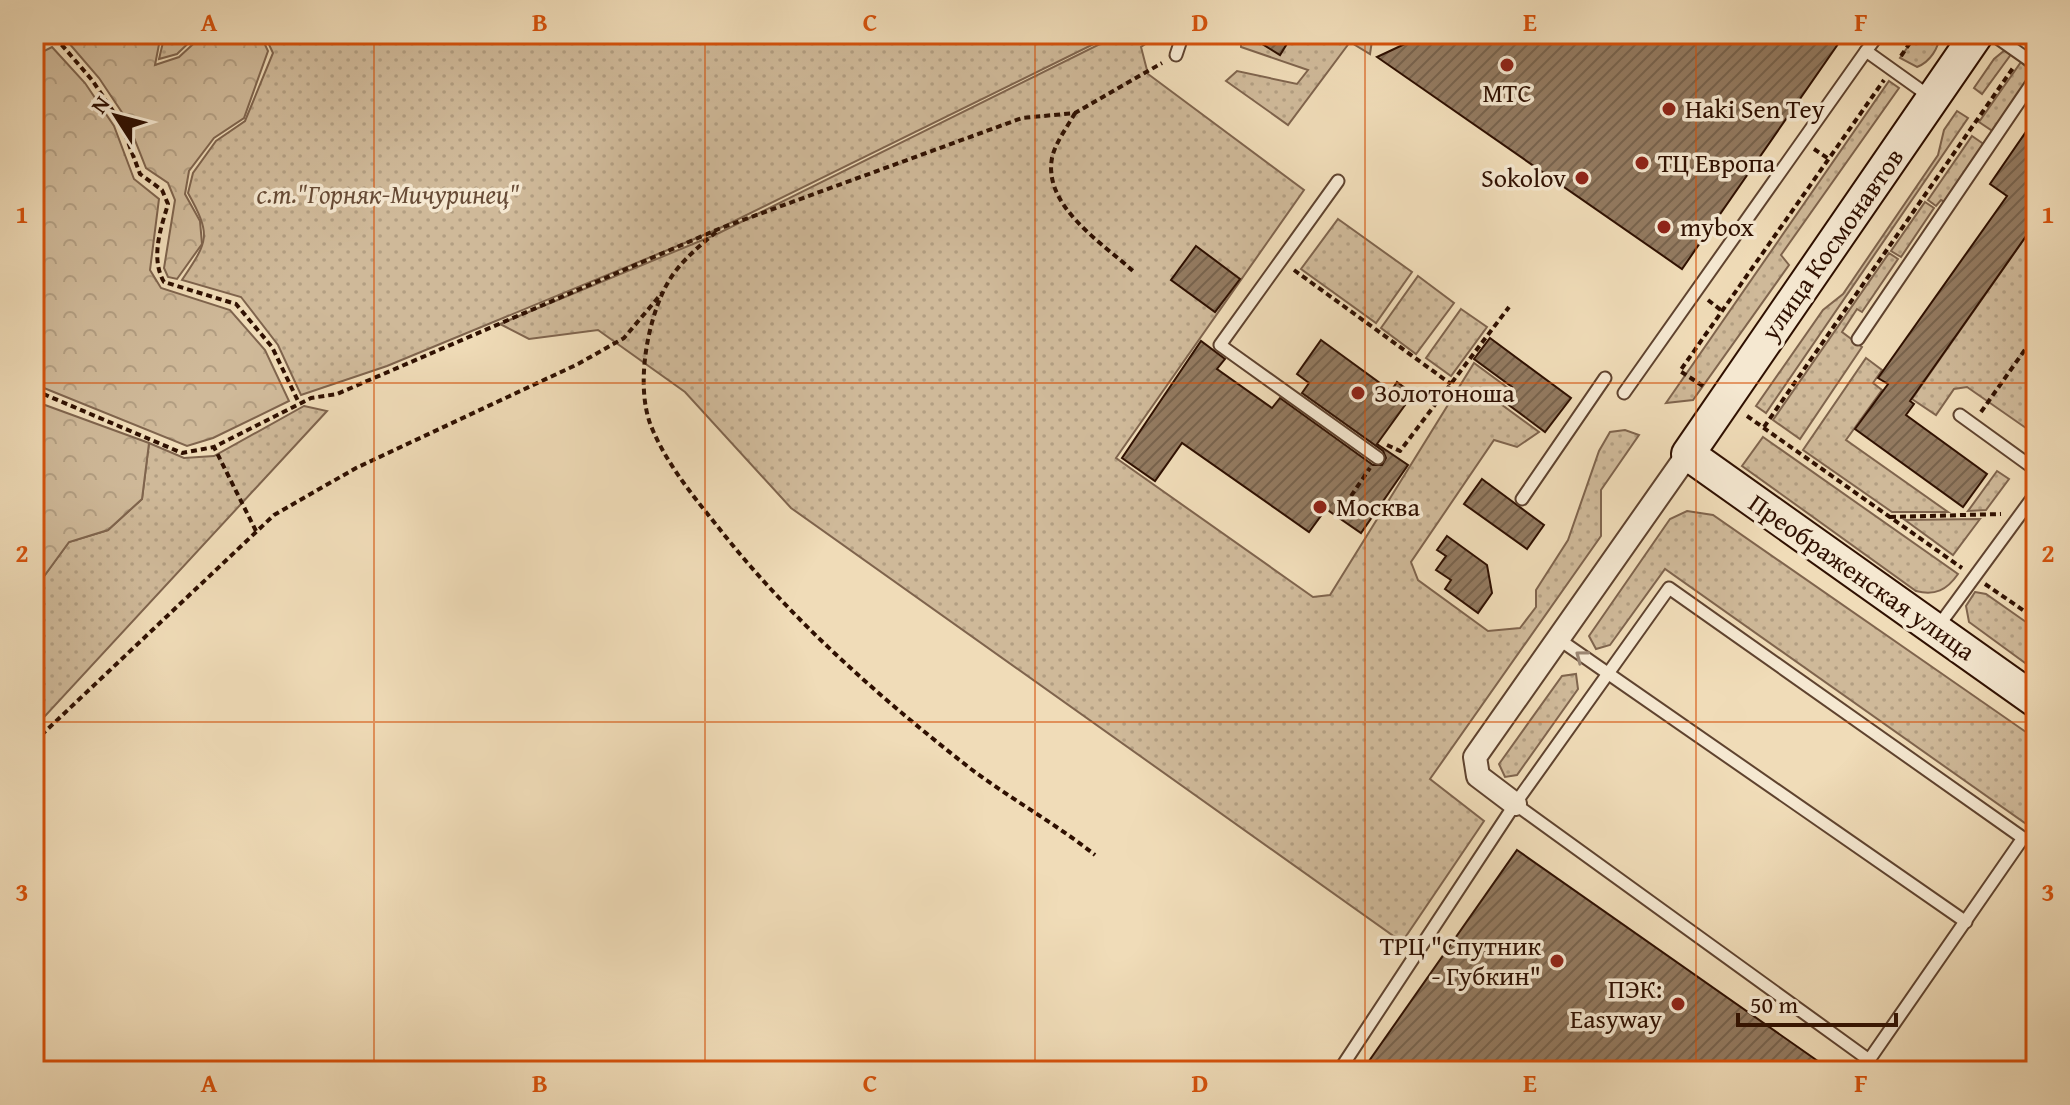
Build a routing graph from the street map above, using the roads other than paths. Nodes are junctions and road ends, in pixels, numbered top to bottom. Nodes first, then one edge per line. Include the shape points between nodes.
1 (1183, 34) edge
2 (1879, 34) edge
3 (1977, 34) edge
4 (1992, 34) edge
5 (1866, 51) junction
6 (1176, 55) road end
7 (2036, 65) edge
8 (2036, 77) edge
9 (1932, 98) junction
10 (1338, 181) dead end
11 (1858, 339) dead end
12 (1605, 378) dead end
13 (1624, 393) dead end
14 (1960, 415) dead end
15 (1688, 454) junction
16 (1378, 458) road end
17 (2036, 470) edge
18 (2036, 493) edge
19 (1522, 499) dead end
20 (1935, 630) junction
21 (1557, 638) junction
22 (1606, 675) junction
23 (2036, 701) edge
24 (1515, 804) junction
25 (1966, 922) junction
26 (1872, 1066) edge
27 (1339, 1071) edge

1 - 6 lane
2 - 5 lane
3 - 9 main road, улица Космонавтов
4 - 7 lane
5 - 9 lane
5 - 13 lane
8 - 11 lane
9 - 15 main road, улица Космонавтов
10 - 16 lane via 1220,345
12 - 19 lane
14 - 17 lane
15 - 20 main road, Преображенская улица
15 - 21 street
18 - 20 lane
20 - 23 main road, Преображенская улица
22 -> 21 lane
21 - 24 street via 1475,757 1478,776
22 - 24 lane
22 - 25 lane
22 - 25 lane via 1669,588 2023,838
24 - 26 lane
24 - 27 lane
25 - 26 lane

